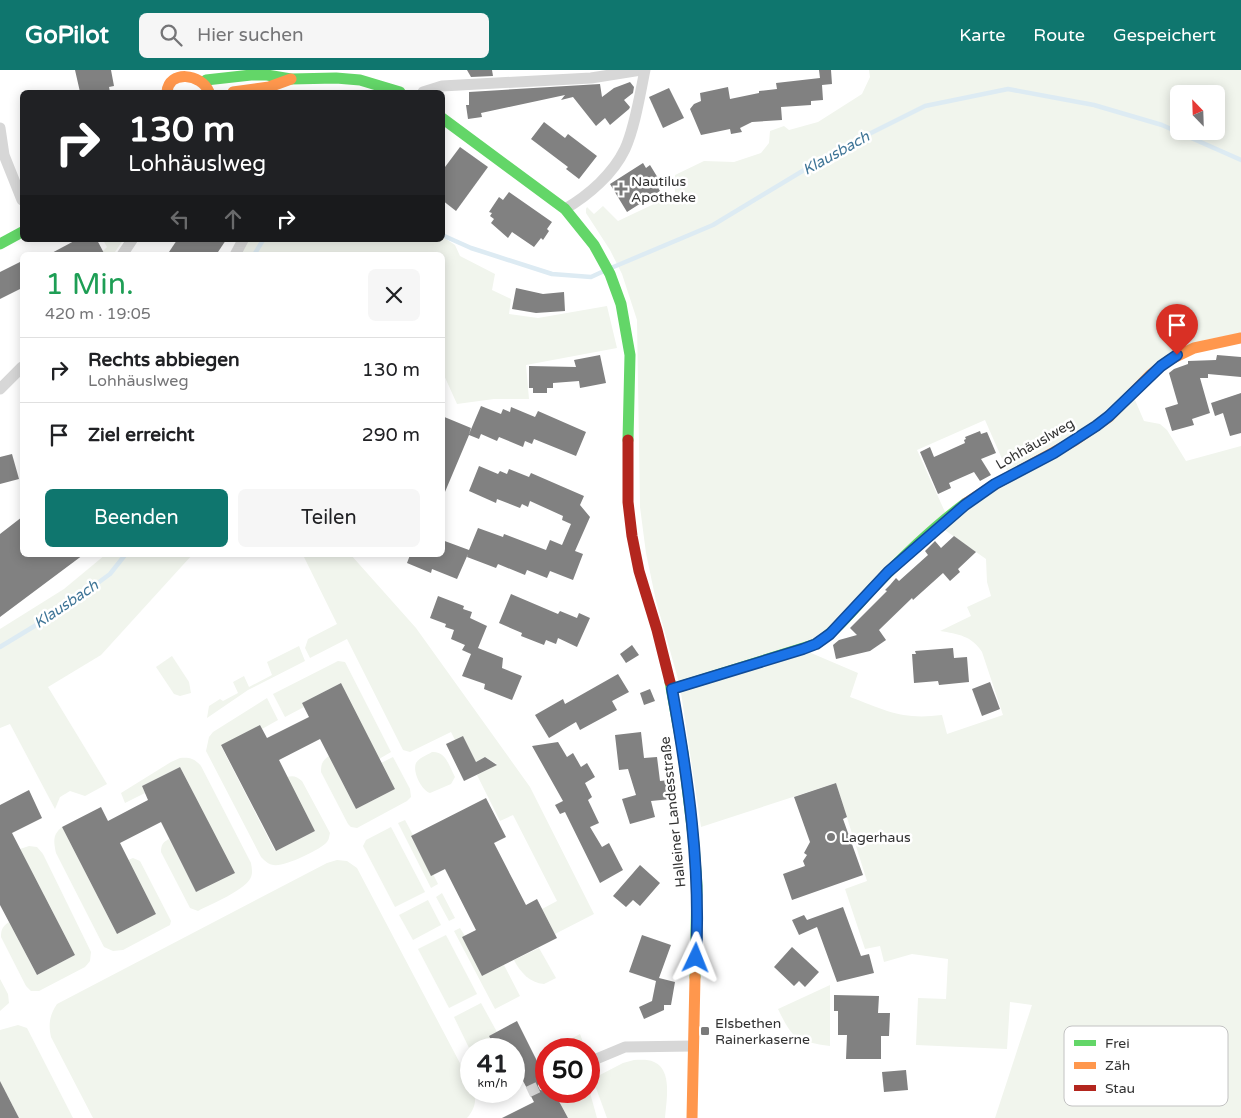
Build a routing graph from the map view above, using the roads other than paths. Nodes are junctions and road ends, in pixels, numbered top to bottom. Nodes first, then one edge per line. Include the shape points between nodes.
1 (185, 70) edge
2 (640, 70) edge
3 (645, 70) edge
4 (313, 74) edge
5 (291, 79) junction
6 (206, 80) junction
7 (167, 83) edge
8 (376, 88) edge
9 (208, 90) edge
10 (247, 90) edge
11 (429, 90) edge
12 (445, 120) edge
13 (0, 128) edge
14 (20, 195) edge
15 (565, 209) junction
16 (20, 233) edge
17 (0, 244) edge
18 (1241, 338) edge
19 (20, 369) edge
20 (0, 389) edge
21 (672, 689) junction
22 (693, 1046) junction
23 (600, 1057) edge
24 (692, 1118) edge

1 - 6 main road via 202,74
1 - 7 main road
2 - 11 street via 591,78 442,86
3 - 15 street via 625,149 595,187
4 - 5 main road
4 - 8 main road via 360,80
5 - 6 main road via 267,75
5 - 10 main road
6 - 9 main road
12 - 15 main road, Halleiner Landesstraße
13 - 14 street via 4,155
15 - 21 main road, Halleiner Landesstraße via 594,245 610,274 625,321 630,355 628,502 632,536
16 - 17 main road
18 - 21 main road, Lohhäuslweg via 1201,346 1177,355 1089,431 972,499 888,572 823,640
19 - 20 street
21 - 22 main road, Halleiner Landesstraße via 684,761 697,886
22 - 23 street via 625,1047
22 - 24 main road, Halleiner Landesstraße

